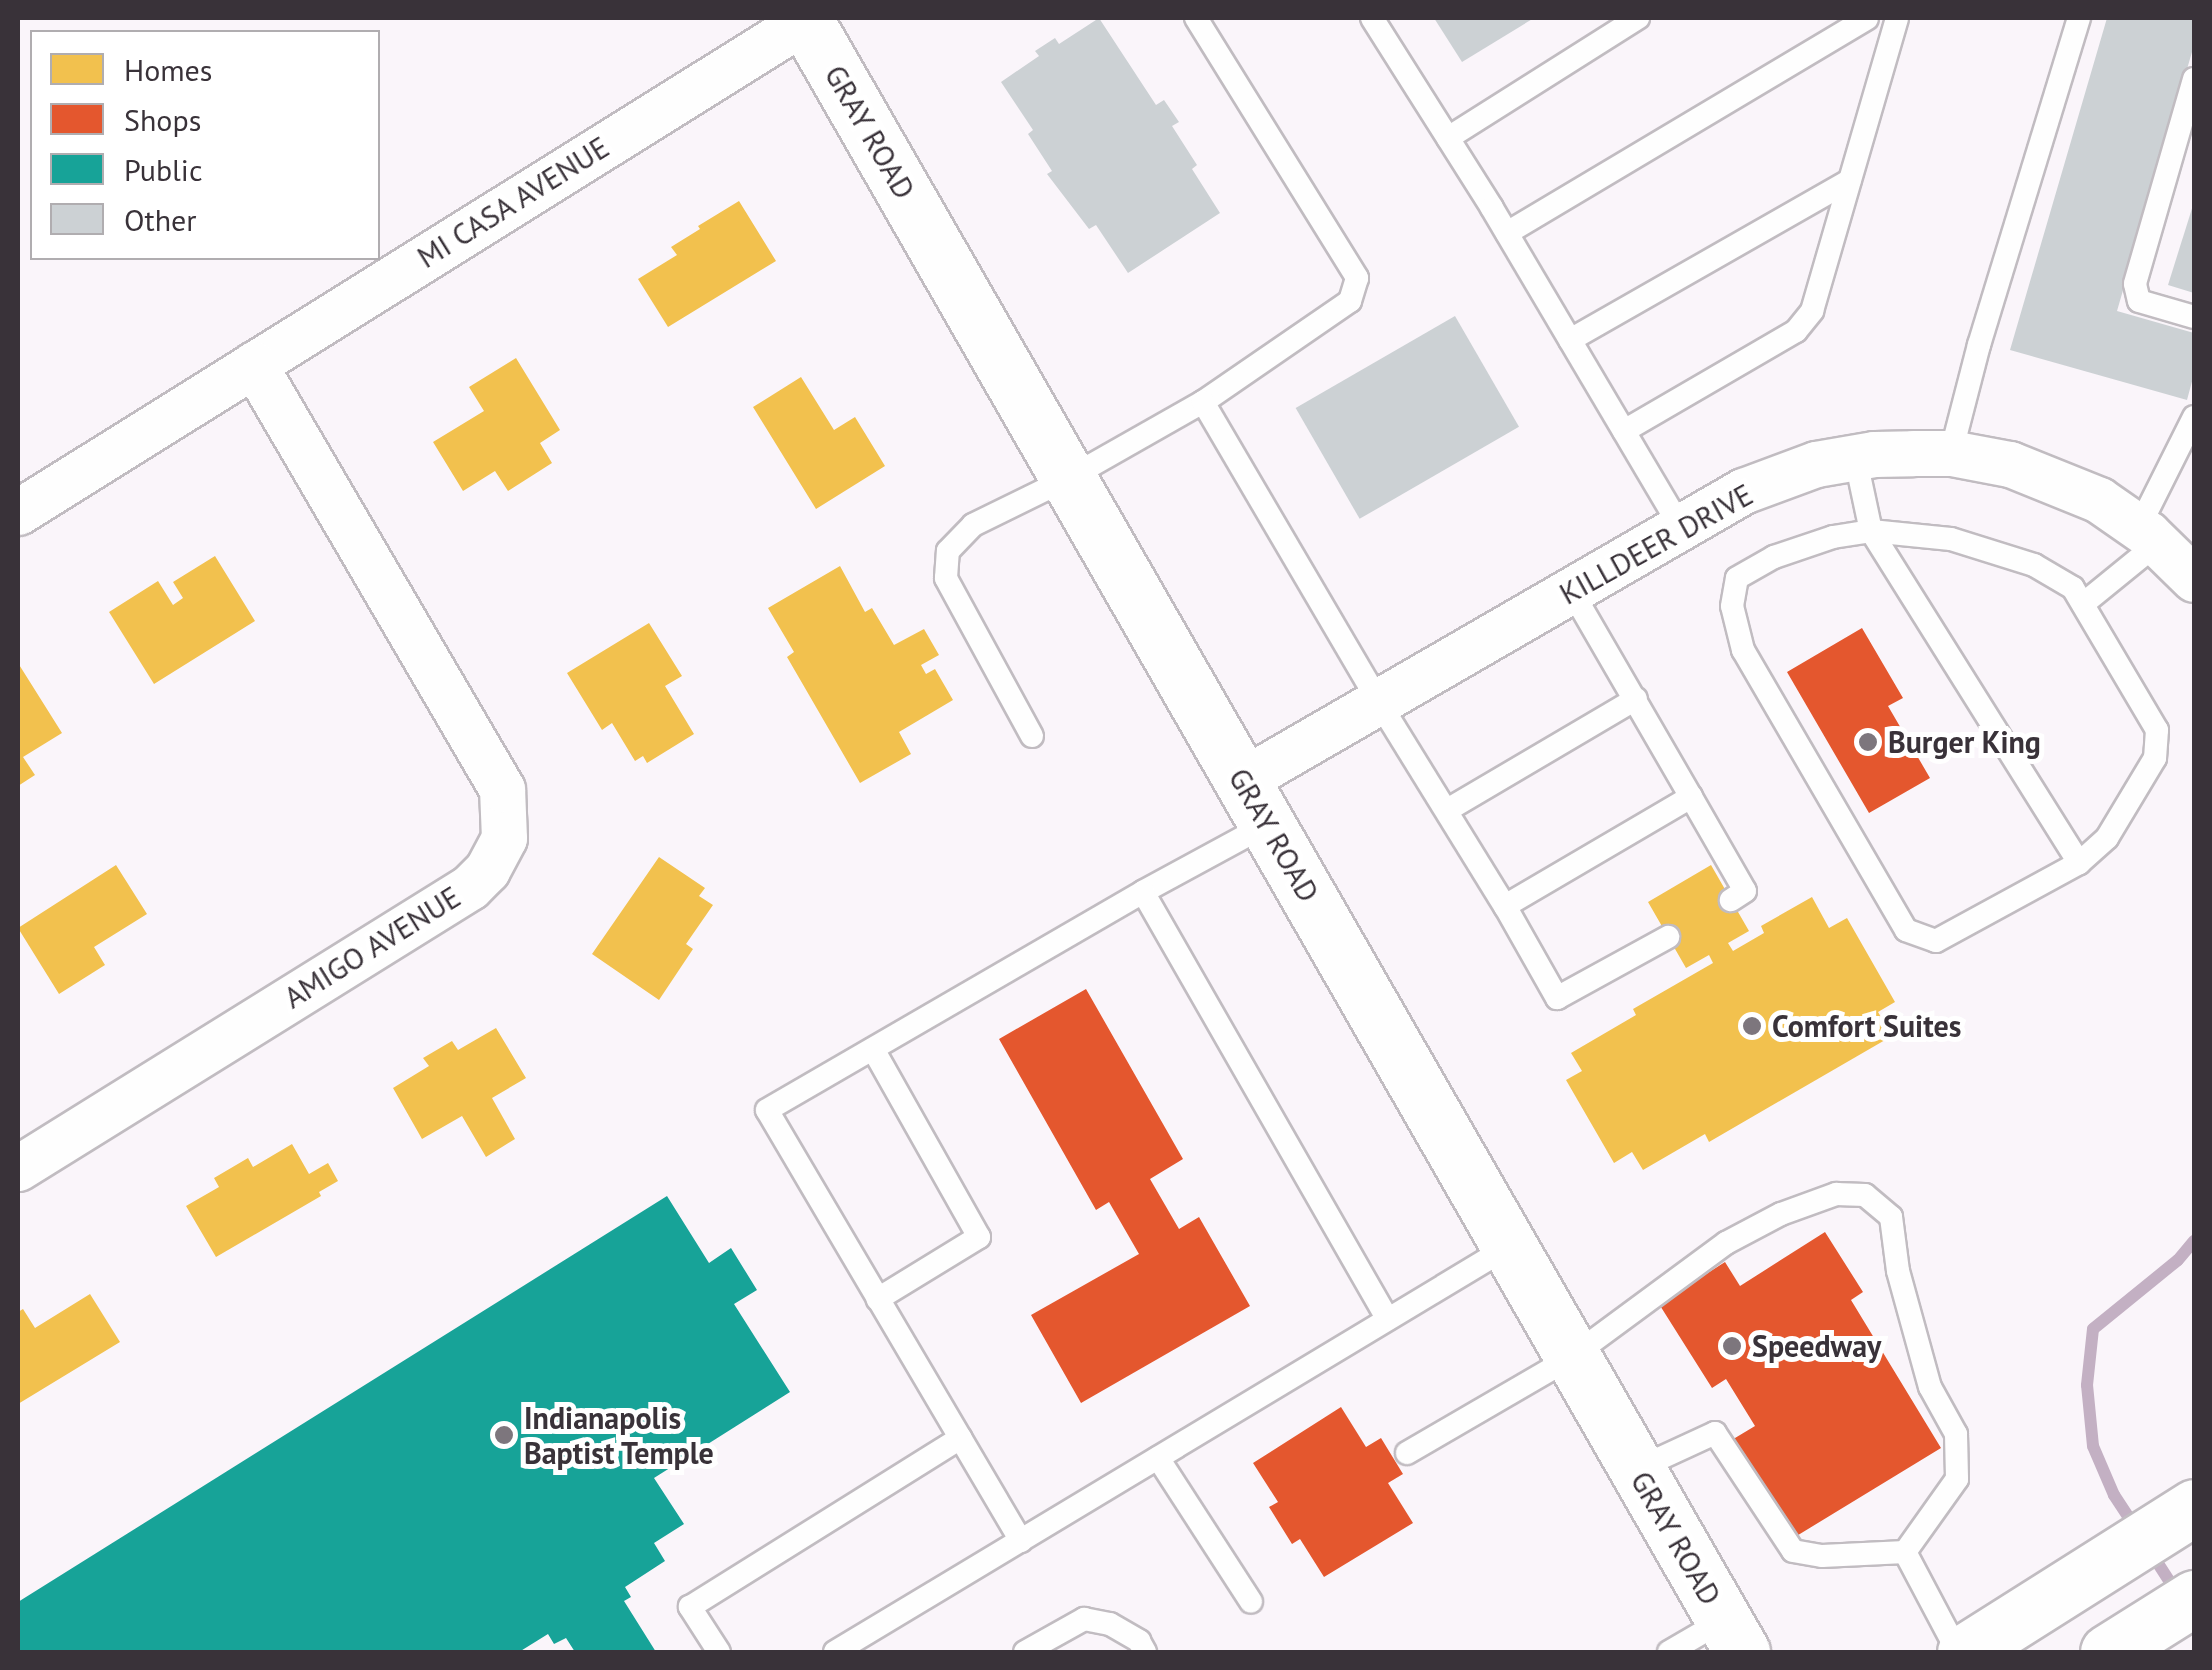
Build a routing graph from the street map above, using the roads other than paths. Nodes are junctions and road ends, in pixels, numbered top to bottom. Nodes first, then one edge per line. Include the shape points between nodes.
1 (807, 18) edge
2 (1196, 18) edge
3 (1372, 18) edge
4 (1638, 18) edge
5 (1867, 18) edge
6 (1897, 18) edge
7 (2079, 18) edge
8 (2194, 79) edge
9 (1448, 138) junction
10 (1850, 180) junction
11 (1507, 233) junction
12 (2194, 317) edge
13 (1570, 340) junction
14 (254, 364) junction
15 (1204, 402) junction
16 (2194, 418) edge
17 (1624, 431) junction
18 (1952, 453) junction
19 (1855, 456) junction
20 (1069, 478) junction
21 (18, 512) edge
22 (1681, 527) junction
23 (1870, 531) junction
24 (2149, 535) junction
25 (2194, 579) edge
26 (1571, 590) junction
27 (2083, 604) junction
28 (1636, 699) junction
29 (1380, 704) junction
30 (1032, 736) dead end
31 (1691, 797) junction
32 (1256, 802) junction
33 (1449, 810) junction
34 (2079, 863) junction
35 (1143, 892) junction
36 (1731, 900) dead end
37 (1504, 906) junction
38 (1668, 937) dead end
39 (873, 1049) junction
40 (18, 1168) edge
41 (1510, 1246) junction
42 (878, 1299) junction
43 (1388, 1319) junction
44 (1570, 1358) junction
45 (960, 1438) junction
46 (1407, 1454) dead end
47 (1158, 1458) junction
48 (1638, 1469) junction
49 (2194, 1507) edge
50 (1020, 1541) junction
51 (1905, 1552) junction
52 (2194, 1598) edge
53 (1251, 1602) dead end
54 (1733, 1636) edge
55 (718, 1652) edge
56 (835, 1652) edge
57 (1025, 1652) edge
58 (1145, 1652) edge
59 (1669, 1652) edge
60 (1961, 1652) edge
61 (2108, 1652) edge

1 - 14 street, MI CASA AVENUE
1 - 20 street, GRAY ROAD
2 - 15 lane via 1357,278 1350,302
3 - 9 lane
4 - 9 lane
5 - 11 lane
6 - 10 lane
7 - 18 lane via 1978,345
8 - 12 lane via 2135,284 2139,301
9 - 11 lane
10 - 13 lane
10 - 17 lane via 1812,311 1796,331
11 - 13 lane
13 - 17 lane
14 - 21 street, MI CASA AVENUE
14 - 40 street, AMIGO AVENUE via 502,789 504,838 470,887
15 - 20 lane
15 - 29 lane
16 - 24 lane
17 - 22 lane
18 - 19 street, KILLDEER DRIVE
18 - 24 street, KILLDEER DRIVE via 2046,475 2099,500
19 - 22 street, KILLDEER DRIVE via 1743,491
19 - 23 lane
20 - 30 lane via 973,525 948,551 946,578
20 - 32 street, GRAY ROAD
22 - 26 street, KILLDEER DRIVE
23 - 27 lane via 1951,539 2034,565 2073,588
23 - 34 lane
23 - 34 lane via 1774,557 1737,578 1732,606 1744,650 1906,930 1936,941
24 - 25 street, KILLDEER DRIVE
24 - 27 lane
26 - 28 lane
26 - 29 street, KILLDEER DRIVE
27 - 34 lane via 2157,730 2155,758 2107,838
28 - 31 lane
28 - 33 lane
29 - 32 street, KILLDEER DRIVE
29 - 33 lane
31 - 36 lane via 1744,891
31 - 37 lane
32 - 35 lane
32 - 41 street, GRAY ROAD
33 - 37 lane
35 - 39 lane
35 - 43 lane
37 - 38 lane via 1557,998
39 - 42 lane via 979,1237
39 - 42 lane via 767,1110
41 - 43 lane
41 - 44 street, GRAY ROAD
42 - 45 lane
43 - 47 lane
44 - 46 lane
44 - 48 street, GRAY ROAD
44 - 51 lane via 1726,1243 1836,1194 1865,1195 1890,1217 1930,1387 1956,1434 1958,1479
45 - 50 lane
45 - 55 lane via 690,1606
47 - 50 lane
47 - 53 lane
48 - 51 lane via 1715,1434 1793,1551
48 - 54 street, GRAY ROAD
49 - 60 street
50 - 56 lane
51 - 60 lane
52 - 61 street
54 - 59 lane
57 - 58 lane via 1084,1619 1110,1624

